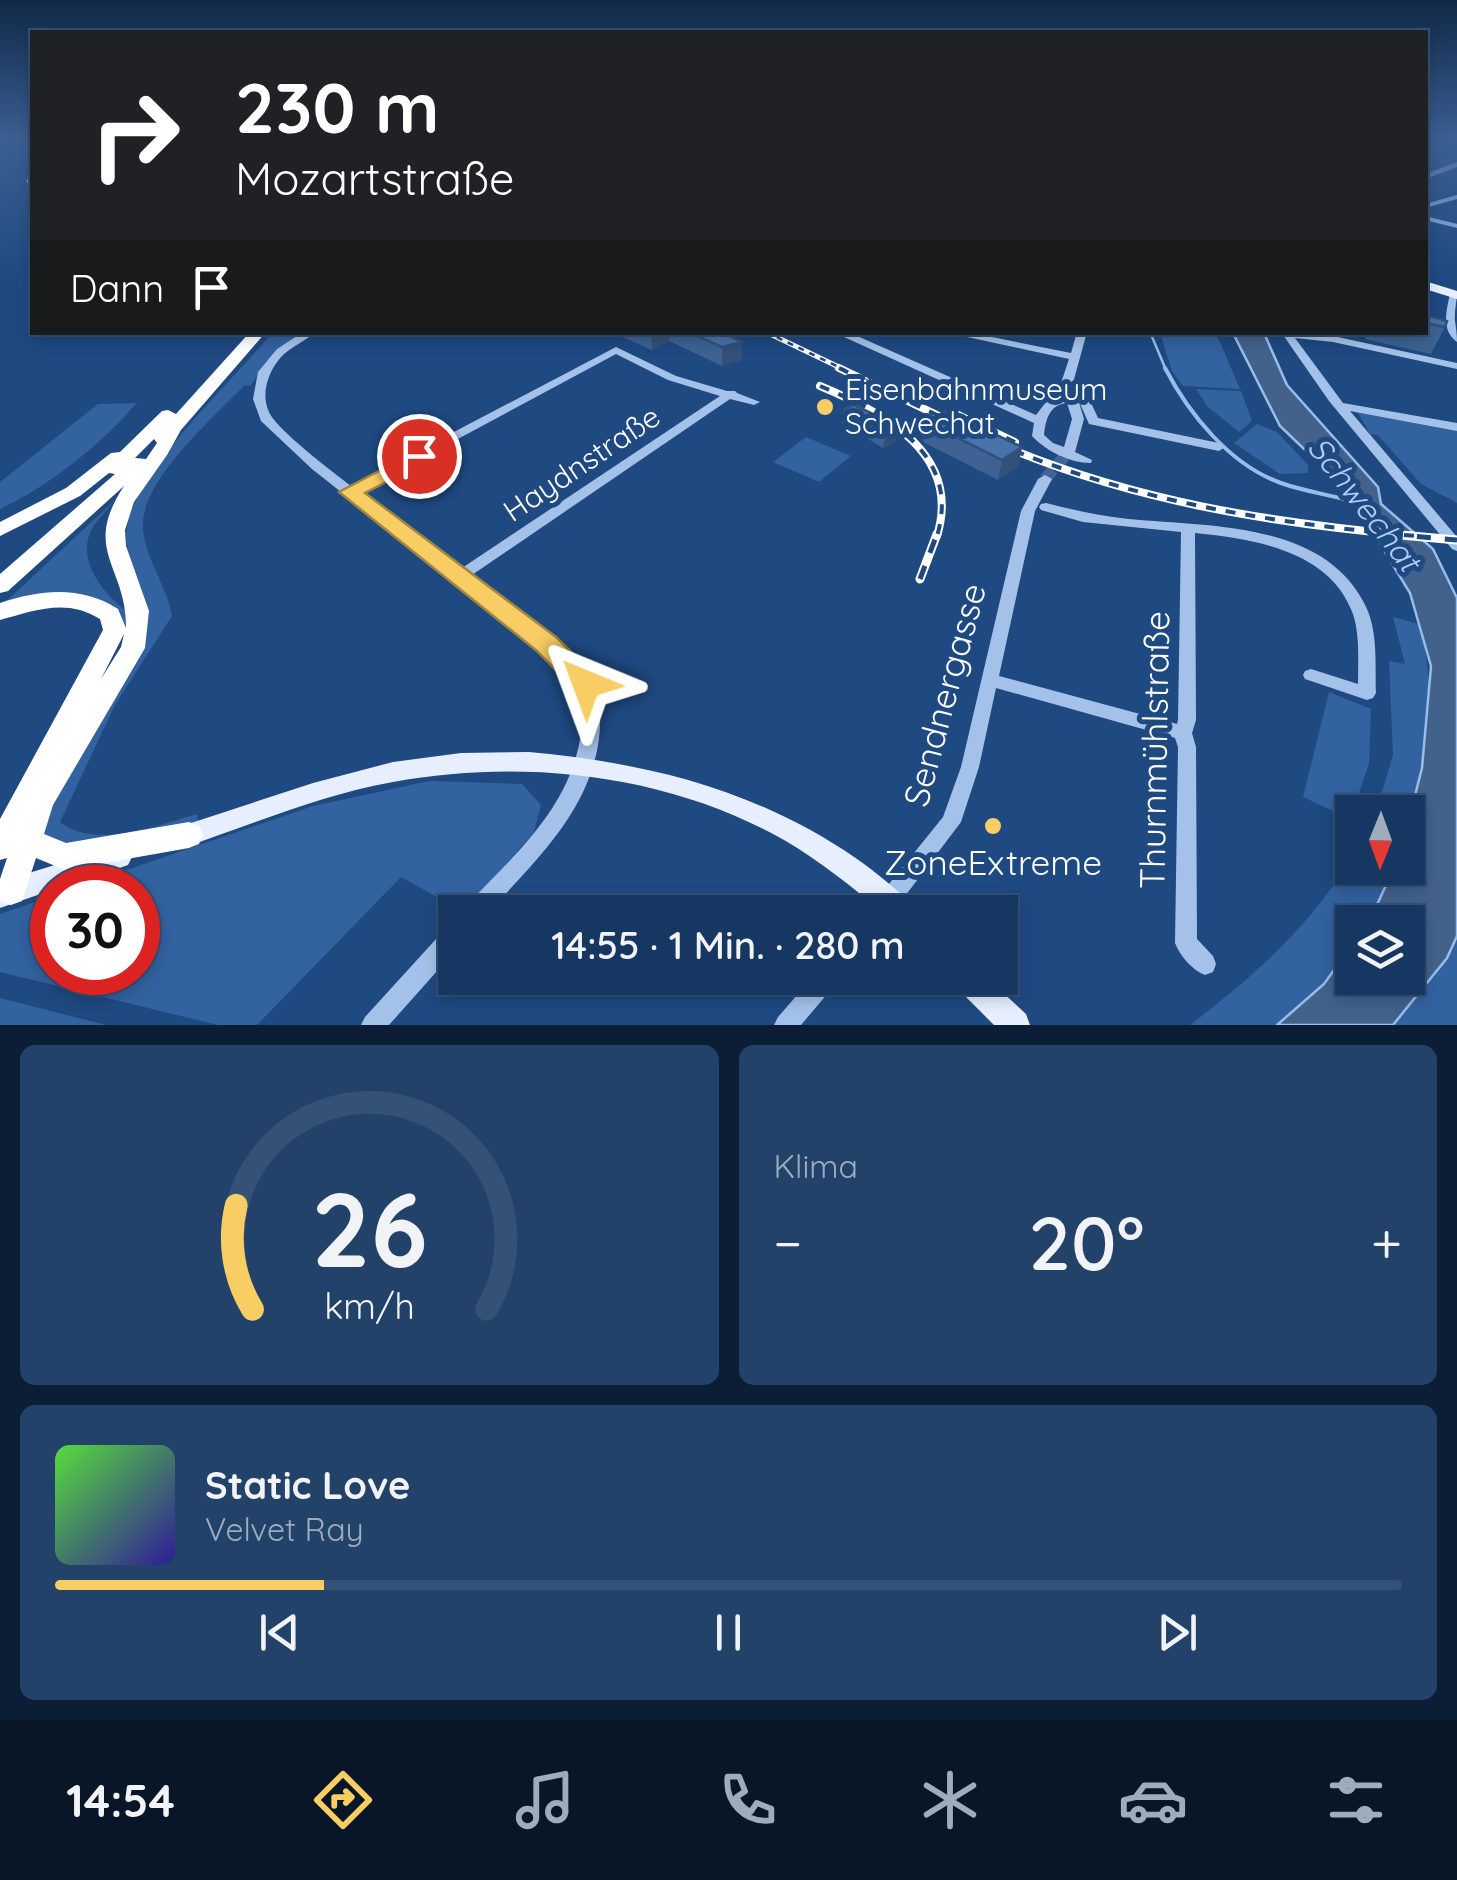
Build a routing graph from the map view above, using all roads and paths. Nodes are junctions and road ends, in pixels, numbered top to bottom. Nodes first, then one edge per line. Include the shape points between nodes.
1 (1457, 196) edge
2 (1428, 205) edge
3 (1428, 219) edge
4 (1457, 226) edge
5 (1428, 287) edge
6 (1456, 294) edge
7 (304, 335) edge
8 (845, 335) edge
9 (969, 335) edge
10 (1081, 335) edge
11 (1287, 335) edge
12 (1294, 335) edge
13 (250, 337) edge
14 (1457, 339) edge
15 (1075, 357) junction
16 (1457, 366) edge
17 (731, 394) junction
18 (1070, 396) junction
19 (754, 402) dead end
20 (1339, 406) junction
21 (1040, 421) junction
22 (1457, 427) edge
23 (172, 430) junction
24 (1219, 447) dead end
25 (134, 450) junction
26 (1070, 450) tunnel mouth
27 (1086, 460) dead end
28 (1045, 479) tunnel mouth
29 (350, 492) junction
30 (1046, 507) dead end
31 (0, 530) edge
32 (1188, 530) junction
33 (1457, 546) edge
34 (0, 568) edge
35 (460, 576) junction
36 (0, 586) edge
37 (0, 612) edge
38 (1311, 675) dead end
39 (991, 680) junction
40 (1183, 733) junction
41 (581, 766) junction
42 (189, 835) junction
43 (13, 843) edge
44 (6, 893) edge
45 (490, 895) edge
46 (874, 895) edge
47 (900, 895) edge
48 (438, 954) edge
49 (1205, 964) dead end
50 (812, 995) edge
51 (984, 995) edge
52 (374, 1025) edge
53 (786, 1025) edge
54 (1015, 1025) edge

1 - 2 street
3 - 4 street
5 - 6 main road
6 - 14 street via 1449,320
7 - 29 street via 264,372 260,404 272,427
8 - 21 street
9 - 15 street
10 - 15 street
11 - 20 street
12 - 16 street
13 - 23 highway
13 - 25 highway via 229,350
15 - 18 street via 1067,380
17 - 19 street
17 - 29 street via 672,378 616,350
17 - 35 street, Haydnstraße
18 - 21 street via 1050,402
18 - 24 street via 1083,396 1093,421
18 - 26 street via 1078,426
20 - 22 street
20 - 33 street
21 - 27 street via 1044,442
23 - 36 highway
23 - 43 highway via 120,508 115,530 116,555 138,600 141,623 133,648
25 - 31 highway via 46,509
25 - 34 highway
28 - 39 street, Sendnergasse via 1028,510
29 - 35 street
30 - 32 street via 1098,522
32 - 38 street via 1296,548 1341,582 1364,627 1367,693
32 - 40 street, Thurnmühlstraße
35 - 41 street via 582,675 591,713
37 - 43 highway via 33,602 83,600 110,615 115,630
39 - 40 street
39 - 47 street, Sendnergasse via 951,822
40 - 49 street, Thurnmühlstraße via 1186,943
41 - 42 main road via 479,762 394,772
41 - 45 street via 556,821
41 - 46 main road via 660,780 768,818 812,842
42 - 43 highway via 65,858
42 - 44 main road
43 - 44 highway
48 - 52 street
50 - 53 street
51 - 54 main road

